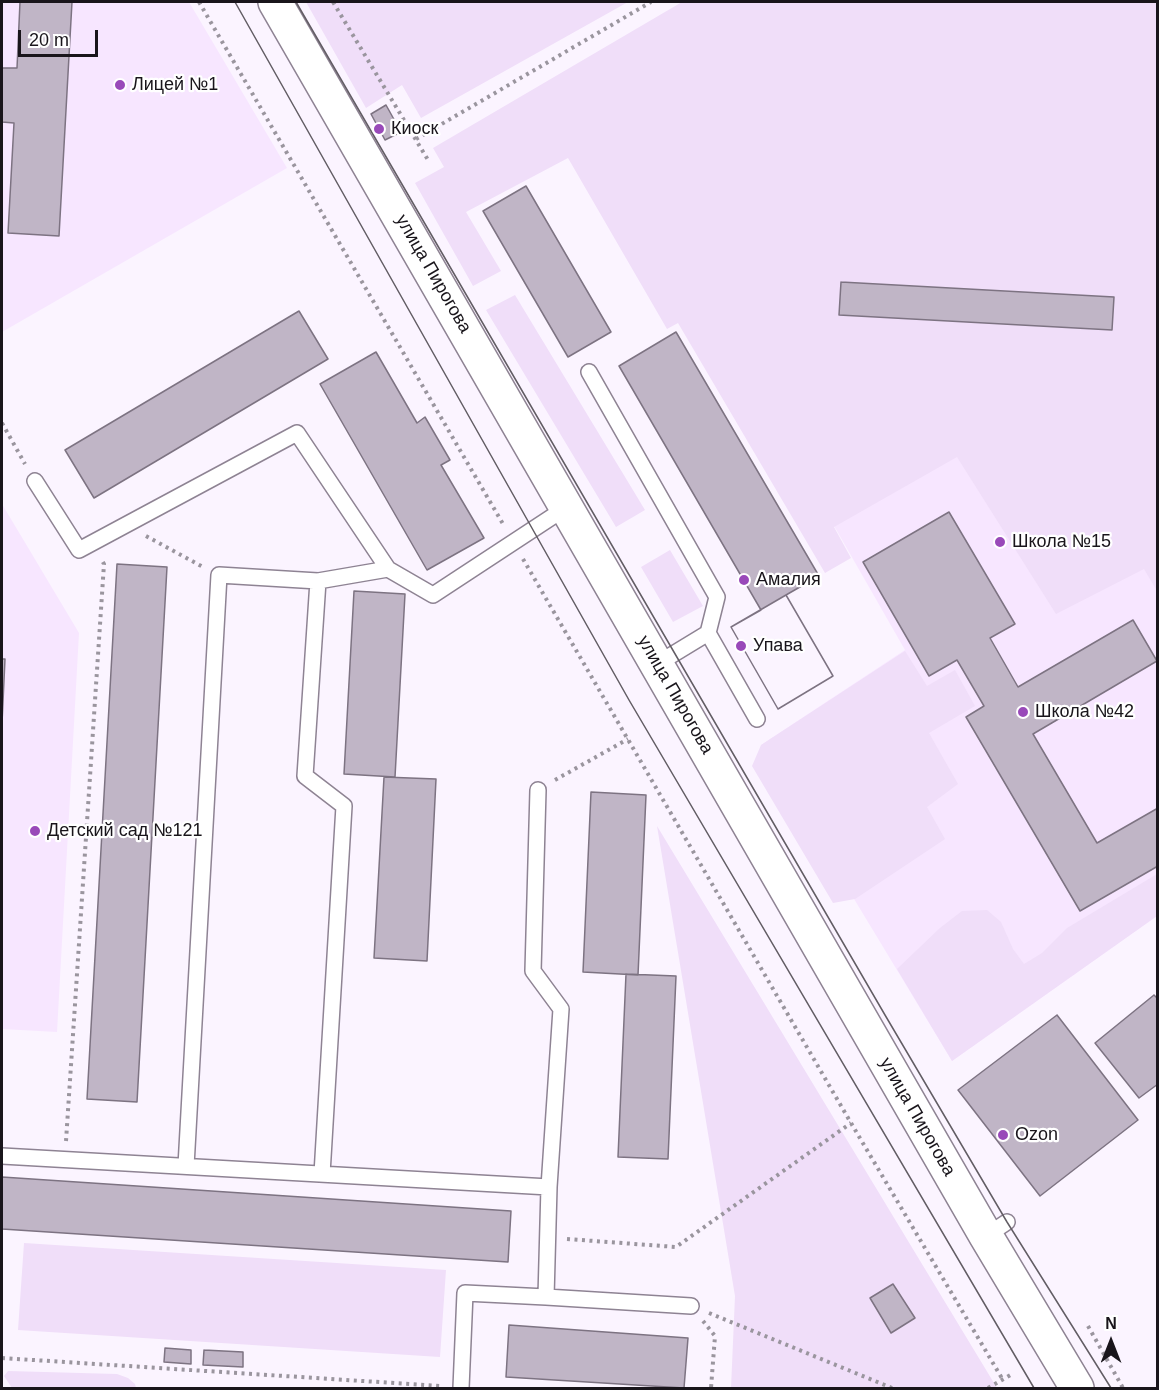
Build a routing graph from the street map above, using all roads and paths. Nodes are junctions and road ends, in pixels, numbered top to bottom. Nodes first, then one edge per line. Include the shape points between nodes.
1 (199, 2) edge
2 (275, 2) edge
3 (333, 2) edge
4 (651, 2) edge
5 (416, 139) junction
6 (428, 160) dead end
7 (589, 372) dead end
8 (2, 423) edge
9 (34, 481) joint
10 (567, 507) junction
11 (126, 526) junction
12 (513, 542) junction
13 (92, 543) junction
14 (388, 569) junction
15 (219, 575) junction
16 (318, 581) junction
17 (708, 633) junction
18 (657, 664) junction
19 (757, 719) dead end
20 (628, 739) junction
21 (538, 790) joint
22 (851, 1123) junction
23 (2, 1156) edge
24 (65, 1160) junction
25 (186, 1166) junction
26 (322, 1174) junction
27 (549, 1187) junction
28 (547, 1237) junction
29 (546, 1297) junction
30 (692, 1306) junction
31 (1088, 1326) dead end
32 (2, 1358) edge
33 (1012, 1374) dead end
34 (1003, 1380) junction
35 (461, 1388) edge
36 (711, 1389) edge
37 (892, 1389) edge
38 (988, 1389) edge
39 (1077, 1389) edge
40 (1123, 1389) edge

1 - 12 path
2 - 10 main road, улица Пирогова
3 - 5 path
4 - 5 path
5 - 6 path
7 - 17 lane via 717,597
8 - 9 path
9 - 13 lane via 79,550
10 - 12 lane
10 - 18 main road, улица Пирогова
11 - 13 lane
11 - 14 lane via 297,433
11 - 15 path
12 - 14 lane via 433,595
12 - 20 path
13 - 24 path via 104,564
14 - 16 lane
15 - 16 lane
15 - 25 lane
16 - 26 lane via 304,776 344,806
17 - 18 lane
17 - 19 lane
18 - 39 main road, улица Пирогова via 996,1229
20 - 21 path
20 - 22 path
21 - 27 lane via 533,971 561,1010
22 - 28 path via 676,1247
22 - 34 path
23 - 24 lane
24 - 25 lane
25 - 26 lane
26 - 27 lane
27 - 28 lane
28 - 29 lane
29 - 30 lane
29 - 35 lane via 465,1293
30 - 36 path via 715,1336
30 - 37 path
31 - 40 path
32 - 35 path
33 - 34 path
34 - 38 path

